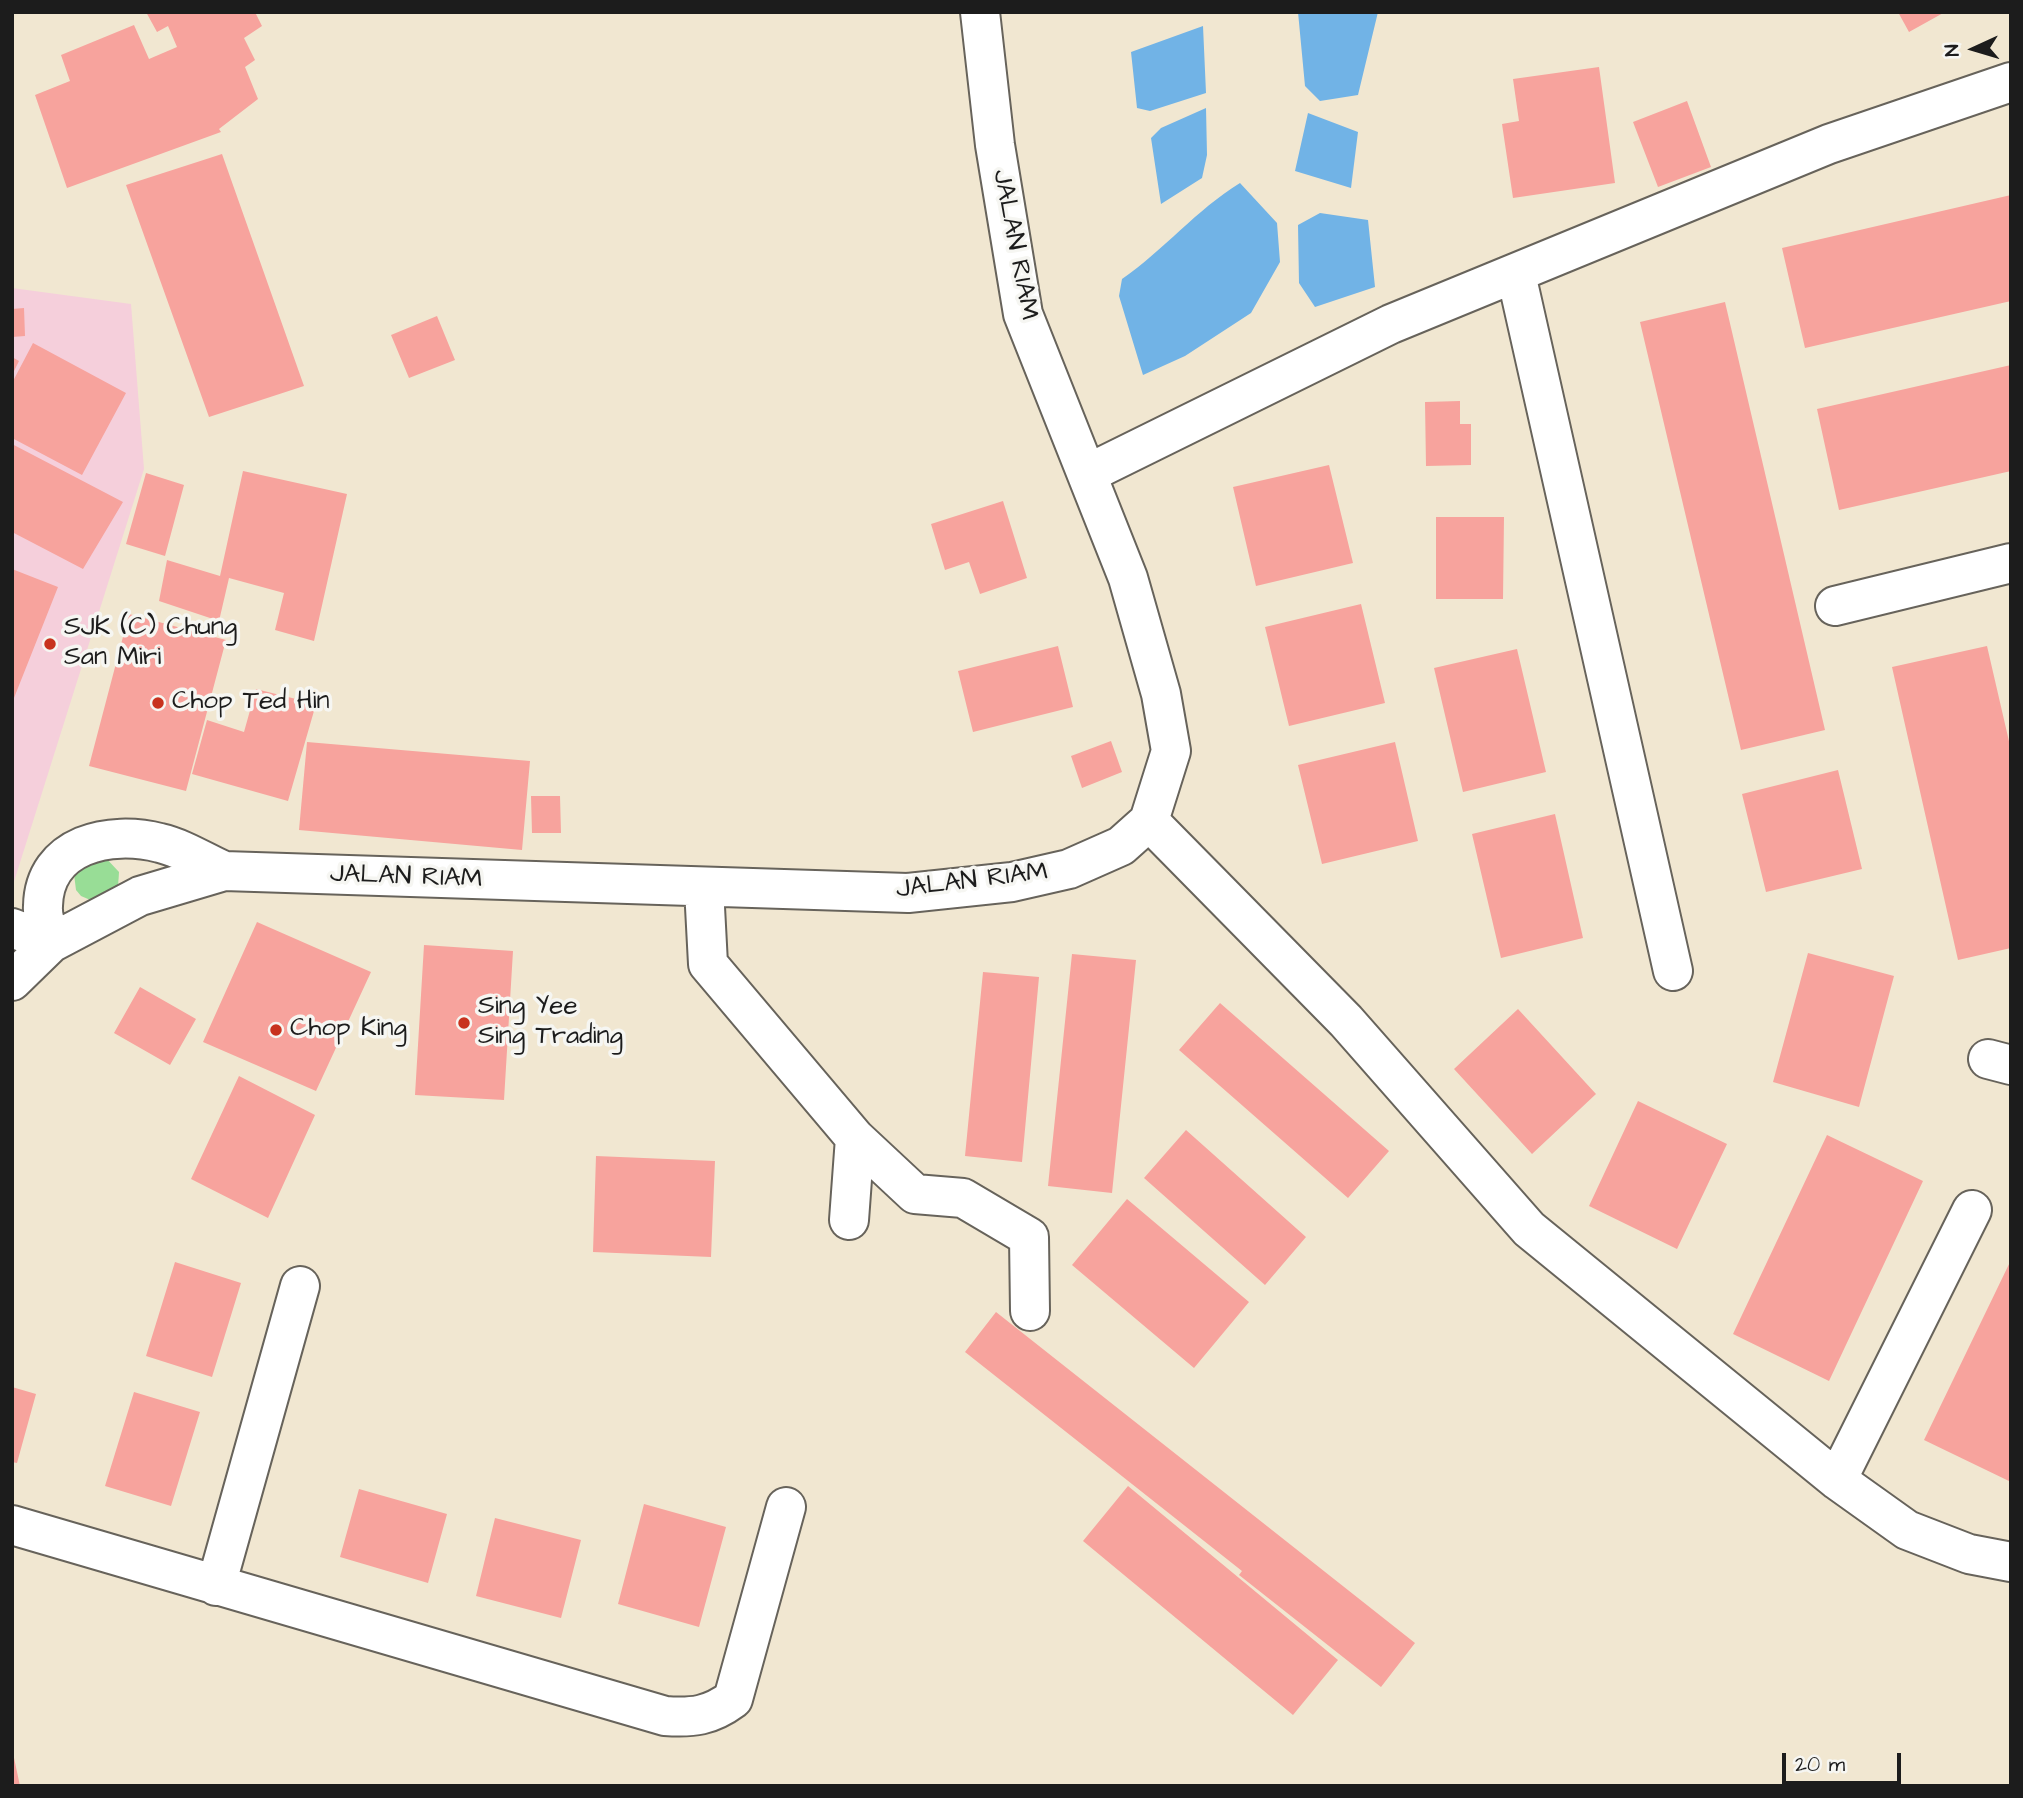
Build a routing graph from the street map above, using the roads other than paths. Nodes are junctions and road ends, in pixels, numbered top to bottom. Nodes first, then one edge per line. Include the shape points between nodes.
1 (980, 12) edge
2 (2011, 82) edge
3 (1516, 274) junction
4 (1087, 474) junction
5 (2011, 564) edge
6 (1835, 606) dead end
7 (1149, 821) junction
8 (224, 871) junction
9 (704, 888) junction
10 (12, 928) edge
11 (51, 943) junction
12 (1673, 971) dead end
13 (12, 981) edge
14 (855, 1138) junction
15 (1972, 1210) dead end
16 (849, 1220) dead end
17 (300, 1286) dead end
18 (1030, 1311) dead end
19 (1837, 1480) junction
20 (786, 1507) dead end
21 (12, 1524) edge
22 (2011, 1562) edge
23 (216, 1586) junction

1 - 4 street, JALAN RIAM via 995,145 1023,314
2 - 3 street via 1829,144
3 - 4 street via 1391,324
3 - 12 street
4 - 7 street, JALAN RIAM via 1128,578 1161,694 1171,751
5 - 6 street
7 - 9 street, JALAN RIAM via 1121,846 1069,869 1012,883 908,893
7 - 19 street via 1346,1021 1529,1229
8 - 9 street, JALAN RIAM
8 - 11 street, JALAN RIAM via 140,896
8 - 11 street via 162,843 93,840 57,864 46,884 42,909
9 - 14 street via 708,964
10 - 11 street
11 - 13 street, JALAN RIAM
14 - 16 street
14 - 18 street via 915,1194 963,1198 1028,1237
15 - 19 street
17 - 23 street
19 - 22 street via 1907,1530 1969,1554
20 - 23 street via 733,1699 716,1712 691,1718 664,1716
21 - 23 street

